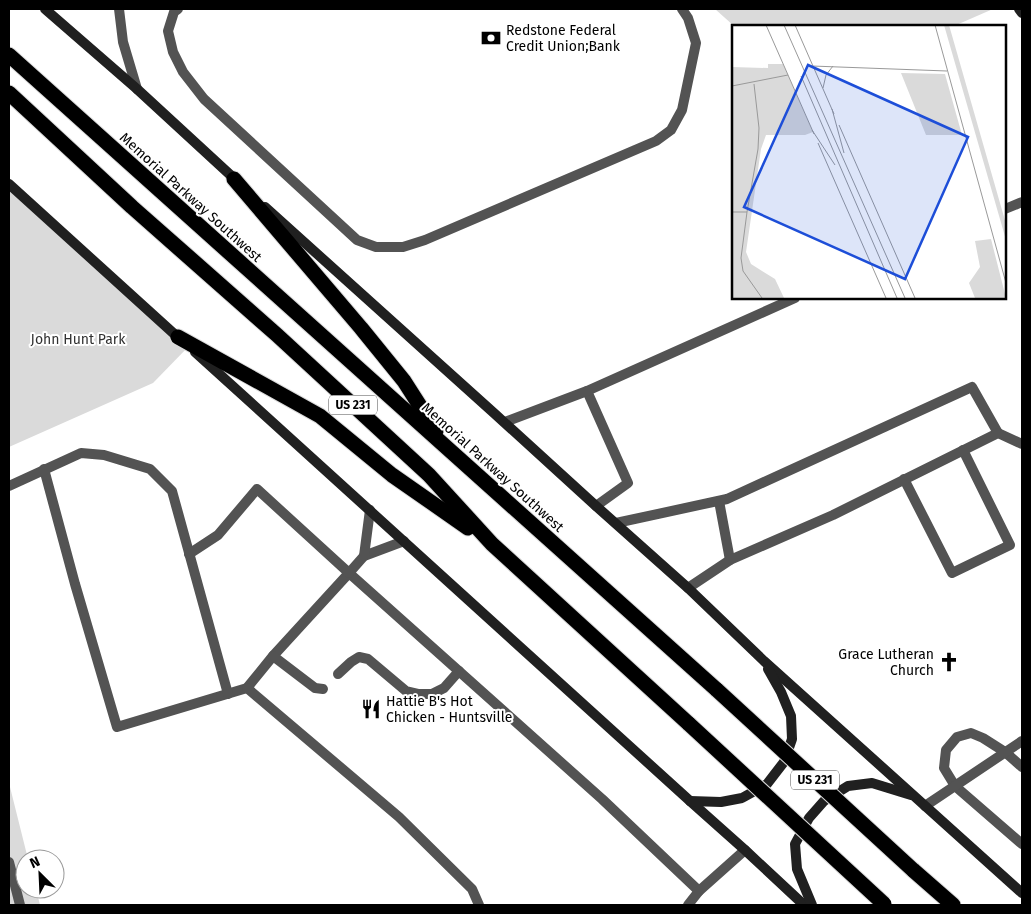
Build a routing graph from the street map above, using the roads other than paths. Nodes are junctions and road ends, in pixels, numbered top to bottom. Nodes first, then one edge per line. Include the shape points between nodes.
1 (45, 9) edge
2 (119, 9) edge
3 (178, 9) edge
4 (682, 9) edge
5 (1019, 9) edge
6 (1022, 12) edge
7 (9, 55) edge
8 (136, 89) junction
9 (9, 93) edge
10 (234, 179) junction
11 (9, 184) edge
12 (1022, 202) edge
13 (1006, 209) edge
14 (793, 299) edge
15 (178, 337) junction
16 (587, 391) junction
17 (505, 422) junction
18 (998, 433) junction
19 (1022, 444) edge
20 (446, 447) junction
21 (963, 450) junction
22 (44, 470) junction
23 (904, 479) junction
24 (9, 486) edge
25 (719, 501) junction
26 (596, 506) junction
27 (370, 510) junction
28 (616, 524) junction
29 (404, 541) junction
30 (492, 544) junction
31 (189, 554) junction
32 (364, 556) junction
33 (730, 560) junction
34 (349, 574) junction
35 (688, 588) junction
36 (273, 656) junction
37 (764, 660) junction
38 (459, 671) junction
39 (338, 674) dead end
40 (247, 688) junction
41 (322, 689) dead end
42 (228, 694) junction
43 (1022, 740) edge
44 (1005, 752) junction
45 (1022, 767) edge
46 (955, 786) junction
47 (914, 796) junction
48 (690, 801) junction
49 (925, 806) junction
50 (1022, 844) edge
51 (745, 850) junction
52 (9, 862) edge
53 (699, 891) junction
54 (1022, 893) edge
55 (885, 904) edge
56 (20, 905) edge
57 (479, 905) edge
58 (688, 905) edge
59 (804, 905) edge
60 (812, 905) edge
61 (953, 905) edge

1 - 8 main road
2 - 8 street via 123,42
3 - 4 street via 168,31 173,52 183,72 204,99 357,240 376,247 403,247 424,240 656,141 671,130 682,110 696,43
5 - 6 main road
7 - 20 highway, Memorial Parkway Southwest / US 231
8 - 10 main road
9 - 30 highway, US 231 via 429,475
10 - 17 main road
10 - 20 highway via 404,381
11 - 15 main road
12 - 13 street
14 - 16 street
15 - 27 main road
15 - 30 highway via 320,416 392,474
16 - 17 street
16 - 26 street via 628,483
17 - 26 main road
18 - 19 street
18 - 21 street
18 - 25 street via 972,387
20 - 61 highway, Memorial Parkway Southwest / US 231, bridge
21 - 23 street
21 - 23 street via 1010,545 952,574
22 - 24 street
22 - 31 street via 82,453 104,455 150,469 172,491
22 - 42 street via 117,726
23 - 33 street via 833,515
25 - 28 street
25 - 33 street
26 - 28 main road
27 - 29 main road
27 - 32 street
28 - 35 main road
29 - 32 street
29 - 48 main road
30 - 55 highway, US 231, bridge
31 - 34 street via 218,535 257,489
31 - 42 street
32 - 34 street
33 - 35 street
34 - 36 street
34 - 38 street
35 - 37 main road
36 - 40 street
36 - 41 street via 315,688
37 - 47 main road
37 - 48 main road via 791,716 792,739 784,762 767,784 742,798 721,802
38 - 39 street via 444,688 432,694 406,691 368,659 359,657
38 - 53 street
40 - 42 street
40 - 57 street via 399,817 472,889
43 - 44 street
44 - 45 street
44 - 46 street
44 - 46 street via 971,733 957,737 946,750 944,768
46 - 49 street
46 - 50 street
47 - 49 main road
47 - 60 main road via 872,783 848,786 824,801 809,818 795,844 797,869
48 - 51 main road
49 - 54 main road
51 - 53 street
51 - 59 main road
52 - 56 street
53 - 58 street

